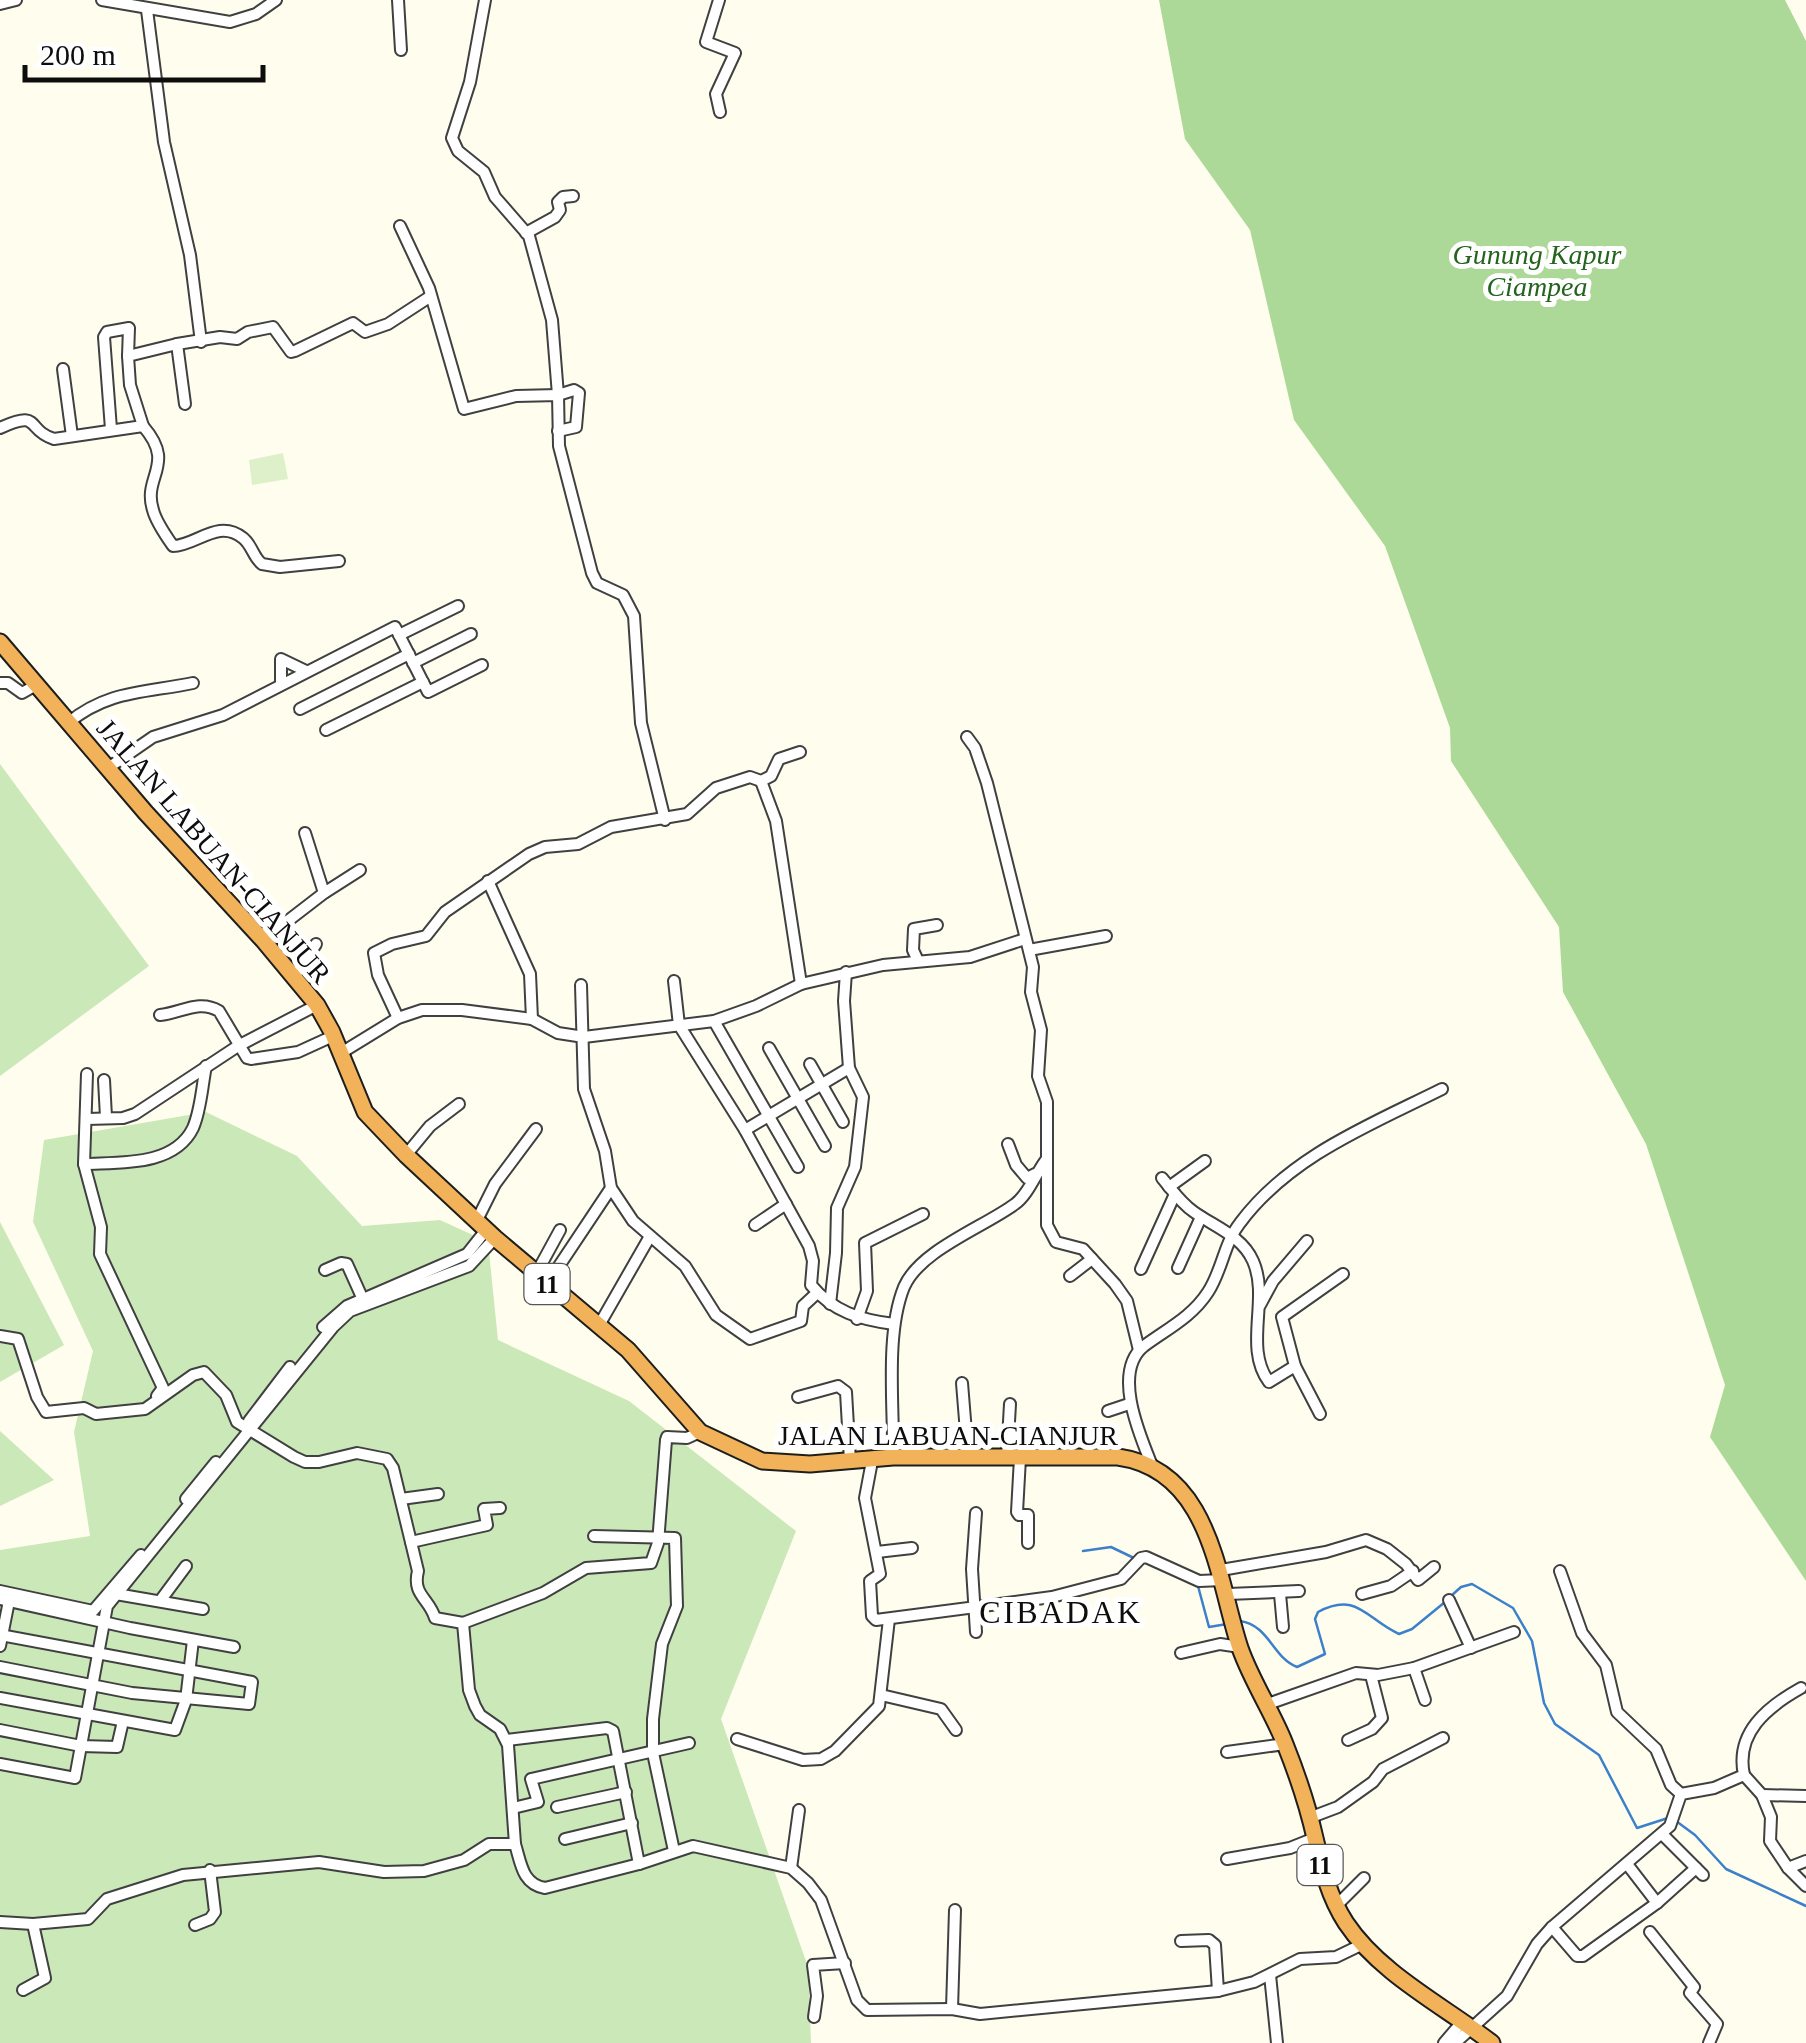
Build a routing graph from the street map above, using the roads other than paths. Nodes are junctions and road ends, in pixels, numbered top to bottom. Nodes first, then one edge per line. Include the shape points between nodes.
1 (16, 0) edge
2 (102, 0) edge
3 (398, 0) edge
4 (485, 0) edge
5 (719, 0) edge
6 (270, 2) edge
7 (0, 4) edge
8 (148, 7) edge
9 (401, 50) dead end
10 (720, 112) dead end
11 (573, 196) dead end
12 (400, 226) dead end
13 (526, 233) junction
14 (431, 296) junction
15 (201, 342) junction
16 (177, 344) junction
17 (128, 356) junction
18 (63, 369) dead end
19 (558, 395) junction
20 (184, 404) dead end
21 (143, 426) junction
22 (0, 428) edge
23 (111, 429) junction
24 (558, 431) junction
25 (72, 436) junction
26 (339, 561) dead end
27 (458, 606) dead end
28 (471, 634) dead end
29 (399, 635) junction
30 (0, 642) edge
31 (411, 659) junction
32 (482, 665) dead end
33 (306, 671) junction
34 (423, 682) junction
35 (0, 683) edge
36 (192, 683) dead end
37 (281, 684) junction
38 (36, 685) junction
39 (300, 709) dead end
40 (68, 723) junction
41 (326, 730) dead end
42 (967, 737) dead end
43 (800, 752) dead end
44 (108, 768) junction
45 (761, 781) junction
46 (665, 820) junction
47 (304, 834) dead end
48 (360, 870) dead end
49 (488, 882) junction
50 (324, 893) junction
51 (937, 925) dead end
52 (1106, 936) dead end
53 (264, 940) junction
54 (316, 944) dead end
55 (1027, 944) junction
56 (918, 960) junction
57 (846, 972) junction
58 (294, 977) junction
59 (674, 981) dead end
60 (801, 984) junction
61 (581, 985) dead end
62 (317, 1005) junction
63 (160, 1015) dead end
64 (398, 1018) junction
65 (532, 1019) junction
66 (714, 1021) junction
67 (679, 1024) junction
68 (333, 1036) junction
69 (584, 1037) junction
70 (238, 1046) junction
71 (769, 1048) dead end
72 (340, 1053) junction
73 (810, 1064) dead end
74 (206, 1066) junction
75 (849, 1068) junction
76 (87, 1074) dead end
77 (104, 1080) dead end
78 (822, 1084) junction
79 (1442, 1089) dead end
80 (797, 1098) junction
81 (459, 1104) dead end
82 (768, 1116) junction
83 (106, 1117) junction
84 (88, 1119) junction
85 (843, 1122) dead end
86 (536, 1130) dead end
87 (745, 1130) junction
88 (1008, 1144) dead end
89 (825, 1146) dead end
90 (406, 1155) junction
91 (1047, 1159) junction
92 (1205, 1162) dead end
93 (84, 1164) junction
94 (798, 1167) dead end
95 (1036, 1174) junction
96 (1169, 1186) junction
97 (611, 1188) junction
98 (786, 1204) junction
99 (923, 1214) dead end
100 (1201, 1217) junction
101 (755, 1225) dead end
102 (486, 1229) junction
103 (560, 1230) dead end
104 (1232, 1236) junction
105 (649, 1238) junction
106 (1307, 1241) dead end
107 (1092, 1259) junction
108 (1255, 1264) junction
109 (1178, 1268) dead end
110 (1142, 1269) dead end
111 (324, 1270) dead end
112 (1342, 1274) dead end
113 (1070, 1276) dead end
114 (542, 1279) junction
115 (1273, 1282) junction
116 (817, 1293) junction
117 (364, 1302) junction
118 (830, 1304) junction
119 (1257, 1310) junction
120 (857, 1319) junction
121 (894, 1324) junction
122 (598, 1326) junction
123 (0, 1336) edge
124 (1139, 1350) junction
125 (1295, 1366) junction
126 (962, 1383) dead end
127 (798, 1397) dead end
128 (142, 1403) dead end
129 (1010, 1404) dead end
130 (1129, 1404) junction
131 (1108, 1411) dead end
132 (1320, 1414) dead end
133 (247, 1428) junction
134 (700, 1432) junction
135 (893, 1457) junction
136 (968, 1457) junction
137 (1013, 1457) junction
138 (850, 1461) junction
139 (872, 1461) junction
140 (1153, 1468) junction
141 (208, 1478) junction
142 (438, 1494) dead end
143 (401, 1499) junction
144 (500, 1508) dead end
145 (976, 1514) dead end
146 (168, 1523) junction
147 (594, 1536) dead end
148 (658, 1536) junction
149 (164, 1537) junction
150 (411, 1542) junction
151 (1028, 1543) dead end
152 (912, 1548) dead end
153 (877, 1552) junction
154 (186, 1566) dead end
155 (1434, 1568) dead end
156 (1560, 1570) dead end
157 (1413, 1571) junction
158 (1224, 1582) junction
159 (1298, 1591) dead end
160 (0, 1592) edge
161 (114, 1592) junction
162 (1280, 1594) junction
163 (1362, 1594) dead end
164 (4, 1600) edge
165 (1449, 1600) dead end
166 (160, 1601) junction
167 (976, 1608) junction
168 (203, 1609) dead end
169 (889, 1619) junction
170 (104, 1622) junction
171 (463, 1623) junction
172 (1282, 1627) dead end
173 (976, 1632) dead end
174 (1514, 1632) dead end
175 (1, 1639) edge
176 (193, 1640) junction
177 (234, 1647) dead end
178 (1240, 1647) junction
179 (1470, 1648) junction
180 (1181, 1653) dead end
181 (99, 1655) junction
182 (0, 1667) edge
183 (1414, 1668) junction
184 (190, 1671) junction
185 (1371, 1674) junction
186 (94, 1685) junction
187 (1800, 1688) dead end
188 (881, 1695) junction
189 (0, 1698) edge
190 (186, 1700) junction
191 (1425, 1700) dead end
192 (1265, 1705) junction
193 (88, 1715) junction
194 (123, 1721) junction
195 (0, 1730) edge
196 (956, 1730) dead end
197 (1442, 1738) dead end
198 (507, 1740) junction
199 (736, 1740) dead end
200 (1348, 1740) dead end
201 (689, 1743) dead end
202 (1286, 1744) junction
203 (81, 1746) junction
204 (653, 1752) junction
205 (1227, 1752) dead end
206 (621, 1758) junction
207 (0, 1764) edge
208 (1744, 1775) junction
209 (626, 1792) junction
210 (1681, 1794) junction
211 (1762, 1795) junction
212 (1806, 1796) edge
213 (556, 1807) dead end
214 (513, 1808) junction
215 (800, 1810) dead end
216 (1309, 1818) junction
217 (632, 1823) junction
218 (1669, 1826) junction
219 (1315, 1838) junction
220 (565, 1839) dead end
221 (516, 1844) junction
222 (674, 1851) junction
223 (1227, 1860) dead end
224 (1806, 1861) edge
225 (640, 1864) junction
226 (1627, 1864) junction
227 (791, 1868) junction
228 (1788, 1868) junction
229 (210, 1870) junction
230 (1364, 1878) dead end
231 (1806, 1886) edge
232 (1657, 1903) junction
233 (1336, 1906) junction
234 (954, 1910) dead end
235 (0, 1922) edge
236 (33, 1924) junction
237 (194, 1925) dead end
238 (1552, 1927) junction
239 (1650, 1932) dead end
240 (1181, 1941) dead end
241 (1363, 1944) junction
242 (846, 1963) junction
243 (1270, 1975) junction
244 (23, 1990) dead end
245 (1218, 1991) junction
246 (952, 2009) junction
247 (814, 2016) dead end
248 (1466, 2024) junction
249 (1277, 2043) edge
250 (1444, 2043) edge
251 (1455, 2043) edge
252 (1492, 2043) edge
253 (1709, 2043) edge

1 - 7 street
2 - 8 street
3 - 9 street
4 - 13 street via 452,138
5 - 10 street via 704,38 735,53 716,94
6 - 8 street via 230,22
8 - 15 street via 164,142 190,255
11 - 13 street via 563,197 555,217
12 - 14 street
13 - 19 street via 552,320
14 - 15 street via 388,324 365,332 354,323 294,352 273,327
14 - 19 street via 464,409 516,396
15 - 16 street
16 - 17 street
16 - 20 street
17 - 21 street
17 - 23 street via 129,328 107,332
18 - 25 street
19 - 24 street
19 - 24 street via 579,394 576,426
21 - 23 street
21 - 26 street via 159,457 152,510 173,546 228,532 272,567
22 - 25 street via 25,420 46,437
23 - 25 street
24 - 46 street via 592,573 623,596 634,616 641,724
27 - 29 street
28 - 31 street
29 - 31 street
29 - 33 street via 395,627
30 - 38 highway, JALAN LABUAN-CIANJUR / 11
31 - 34 street
31 - 39 street
32 - 34 street via 428,692
33 - 37 street
33 - 37 street via 281,659
34 - 41 street
35 - 38 street via 22,693
36 - 40 street via 118,696
37 - 44 street via 222,715 153,737
38 - 40 highway, JALAN LABUAN-CIANJUR / 11
40 - 44 highway, JALAN LABUAN-CIANJUR / 11
42 - 55 street via 987,784
43 - 45 street via 779,759
44 - 53 highway, JALAN LABUAN-CIANJUR / 11
45 - 46 street via 750,777 716,788 687,814
45 - 60 street via 776,822
46 - 49 street via 610,827 578,844 545,847
47 - 50 street
48 - 50 street
49 - 64 street via 426,936 374,953
49 - 65 street via 530,974
50 - 53 street
51 - 56 street via 914,929
52 - 55 street
53 - 58 highway, JALAN LABUAN-CIANJUR / 11
54 - 58 street
55 - 56 street
55 - 91 street via 1041,1030 1038,1076 1047,1102
56 - 57 street
57 - 60 street
57 - 75 street
58 - 62 highway, JALAN LABUAN-CIANJUR / 11
59 - 67 street
60 - 66 street
61 - 69 street
62 - 68 highway, JALAN LABUAN-CIANJUR / 11
62 - 70 street
63 - 70 street via 212,1007
64 - 65 street via 462,1010
64 - 72 street
65 - 69 street
66 - 67 street
66 - 82 street
67 - 69 street
67 - 87 street
68 - 70 street via 298,1052 252,1059
68 - 72 highway, JALAN LABUAN-CIANJUR / 11
69 - 97 street via 584,1089
70 - 74 street
71 - 80 street
72 - 90 highway, JALAN LABUAN-CIANJUR / 11 via 364,1112
73 - 78 street
74 - 83 street via 135,1114
74 - 93 street via 194,1126 178,1146 142,1160
75 - 78 street
75 - 118 street via 863,1097 855,1167 837,1208
76 - 84 street
77 - 83 street
78 - 80 street
78 - 85 street
79 - 104 street via 1322,1150 1276,1185
80 - 82 street
80 - 89 street
81 - 90 street
82 - 87 street
82 - 94 street
83 - 84 street
84 - 93 street
86 - 102 street via 495,1184
87 - 98 street
88 - 95 street via 1026,1178
90 - 102 highway, JALAN LABUAN-CIANJUR / 11
91 - 95 street
91 - 107 street via 1049,1231 1056,1242 1083,1249
92 - 96 street
93 - 128 street via 104,1268 163,1388
95 - 121 street via 1020,1201 918,1268 904,1287
96 - 100 street
96 - 110 street
97 - 105 street
97 - 114 street
98 - 101 street
98 - 116 street via 809,1246
99 - 120 street via 866,1243 866,1292
100 - 104 street
100 - 109 street
102 - 114 highway, JALAN LABUAN-CIANJUR / 11
102 - 117 street via 467,1254
103 - 114 street
104 - 108 street
104 - 124 street via 1209,1291 1185,1318
105 - 116 street via 685,1266 716,1315 750,1339 801,1322 803,1306
105 - 122 street
106 - 115 street
107 - 113 street
107 - 124 street via 1127,1301
108 - 115 street
108 - 119 street
111 - 117 street via 347,1264
112 - 125 street via 1282,1316
114 - 122 highway, JALAN LABUAN-CIANJUR / 11
115 - 119 street
116 - 118 street
117 - 133 street via 332,1327
118 - 120 street
119 - 125 street via 1266,1378 1270,1382
120 - 121 street
121 - 135 street
122 - 134 highway, JALAN LABUAN-CIANJUR / 11 via 655,1378
123 - 133 street via 18,1339 46,1412 145,1409 199,1371 226,1395
124 - 130 street
125 - 132 street
126 - 136 street
127 - 138 street via 838,1386 846,1392
129 - 137 street
130 - 131 street
130 - 140 street
133 - 141 street
133 - 143 street via 304,1462 357,1453 386,1459
134 - 138 highway, JALAN LABUAN-CIANJUR / 11 via 762,1461
134 - 148 street via 666,1440
135 - 136 highway, JALAN LABUAN-CIANJUR / 11
135 - 139 highway, JALAN LABUAN-CIANJUR / 11
136 - 137 highway, JALAN LABUAN-CIANJUR / 11
137 - 140 highway, JALAN LABUAN-CIANJUR / 11 via 1118,1457
137 - 151 street via 1017,1512 1028,1515
138 - 139 highway, JALAN LABUAN-CIANJUR / 11
139 - 153 street via 865,1498
140 - 158 highway, JALAN LABUAN-CIANJUR / 11 via 1206,1526
141 - 146 street
141 - 149 street
142 - 143 street
143 - 150 street
144 - 150 street via 484,1510 486,1525
145 - 167 street
146 - 149 street
146 - 161 street
147 - 148 street
148 - 171 street via 651,1563 586,1568 543,1593
148 - 204 street via 674,1538 678,1596 662,1644
149 - 161 street
150 - 171 street via 422,1600 439,1620
152 - 153 street
153 - 169 street via 872,1616
154 - 166 street
155 - 157 street via 1420,1580
156 - 210 street via 1582,1633 1606,1665 1617,1712 1656,1749 1670,1785
157 - 158 street via 1366,1540
157 - 163 street
158 - 162 street
158 - 167 street via 1205,1583 1154,1560 1138,1561 1125,1576 1104,1584
158 - 178 highway, JALAN LABUAN-CIANJUR / 11
159 - 162 street
160 - 161 street via 93,1611
161 - 166 street
161 - 170 street
162 - 172 street
164 - 170 street
164 - 175 street
165 - 179 street
166 - 168 street
167 - 169 street
167 - 173 street
169 - 188 street
170 - 176 street
170 - 181 street
171 - 198 street via 475,1706
174 - 179 street
175 - 181 street
176 - 177 street
176 - 184 street
178 - 180 street
178 - 192 highway, JALAN LABUAN-CIANJUR / 11
179 - 183 street
181 - 184 street
181 - 186 street
182 - 186 street
183 - 185 street
183 - 191 street
184 - 190 street
184 - 190 street via 252,1682 249,1704
185 - 192 street via 1327,1681
185 - 200 street via 1382,1718
186 - 190 street
186 - 193 street
187 - 208 street via 1748,1735
188 - 196 street via 941,1709
188 - 199 street via 858,1728 821,1759
189 - 193 street
190 - 194 street via 174,1730
192 - 202 highway, JALAN LABUAN-CIANJUR / 11
193 - 194 street
193 - 203 street
194 - 203 street via 116,1747
195 - 203 street
197 - 216 street via 1384,1769 1338,1807
198 - 206 street via 610,1728
198 - 214 street
201 - 204 street
202 - 205 street
202 - 216 highway, JALAN LABUAN-CIANJUR / 11
203 - 207 street via 75,1778
204 - 206 street
204 - 222 street
206 - 209 street
206 - 214 street via 531,1779 538,1802
208 - 210 street
208 - 211 street
209 - 213 street
209 - 217 street
210 - 218 street
211 - 212 street
211 - 228 street via 1772,1821 1768,1838
214 - 221 street
215 - 227 street
216 - 219 highway, JALAN LABUAN-CIANJUR / 11
217 - 220 street
217 - 225 street
218 - 226 street
218 - 232 street via 1700,1872
219 - 223 street
219 - 233 highway, JALAN LABUAN-CIANJUR / 11
221 - 225 street via 524,1875 545,1888
221 - 229 street via 488,1844 464,1860 401,1873 319,1862
222 - 225 street
222 - 227 street via 700,1846
224 - 228 street
226 - 232 street
226 - 238 street
227 - 242 street via 815,1890
228 - 231 street
229 - 236 street via 107,1899 88,1919
229 - 237 street via 215,1912
230 - 233 street
232 - 238 street via 1580,1957
233 - 241 highway, JALAN LABUAN-CIANJUR / 11
234 - 246 street
235 - 236 street
236 - 244 street via 44,1978
238 - 248 street via 1506,1996
239 - 253 street via 1716,2024
240 - 245 street via 1213,1942
241 - 243 street via 1336,1957 1300,1959
241 - 248 highway, JALAN LABUAN-CIANJUR / 11
242 - 246 street via 863,2009
242 - 247 street via 813,1965
243 - 245 street
243 - 249 street
245 - 246 street via 991,2013
248 - 250 street
248 - 251 street
248 - 252 highway, JALAN LABUAN-CIANJUR / 11

